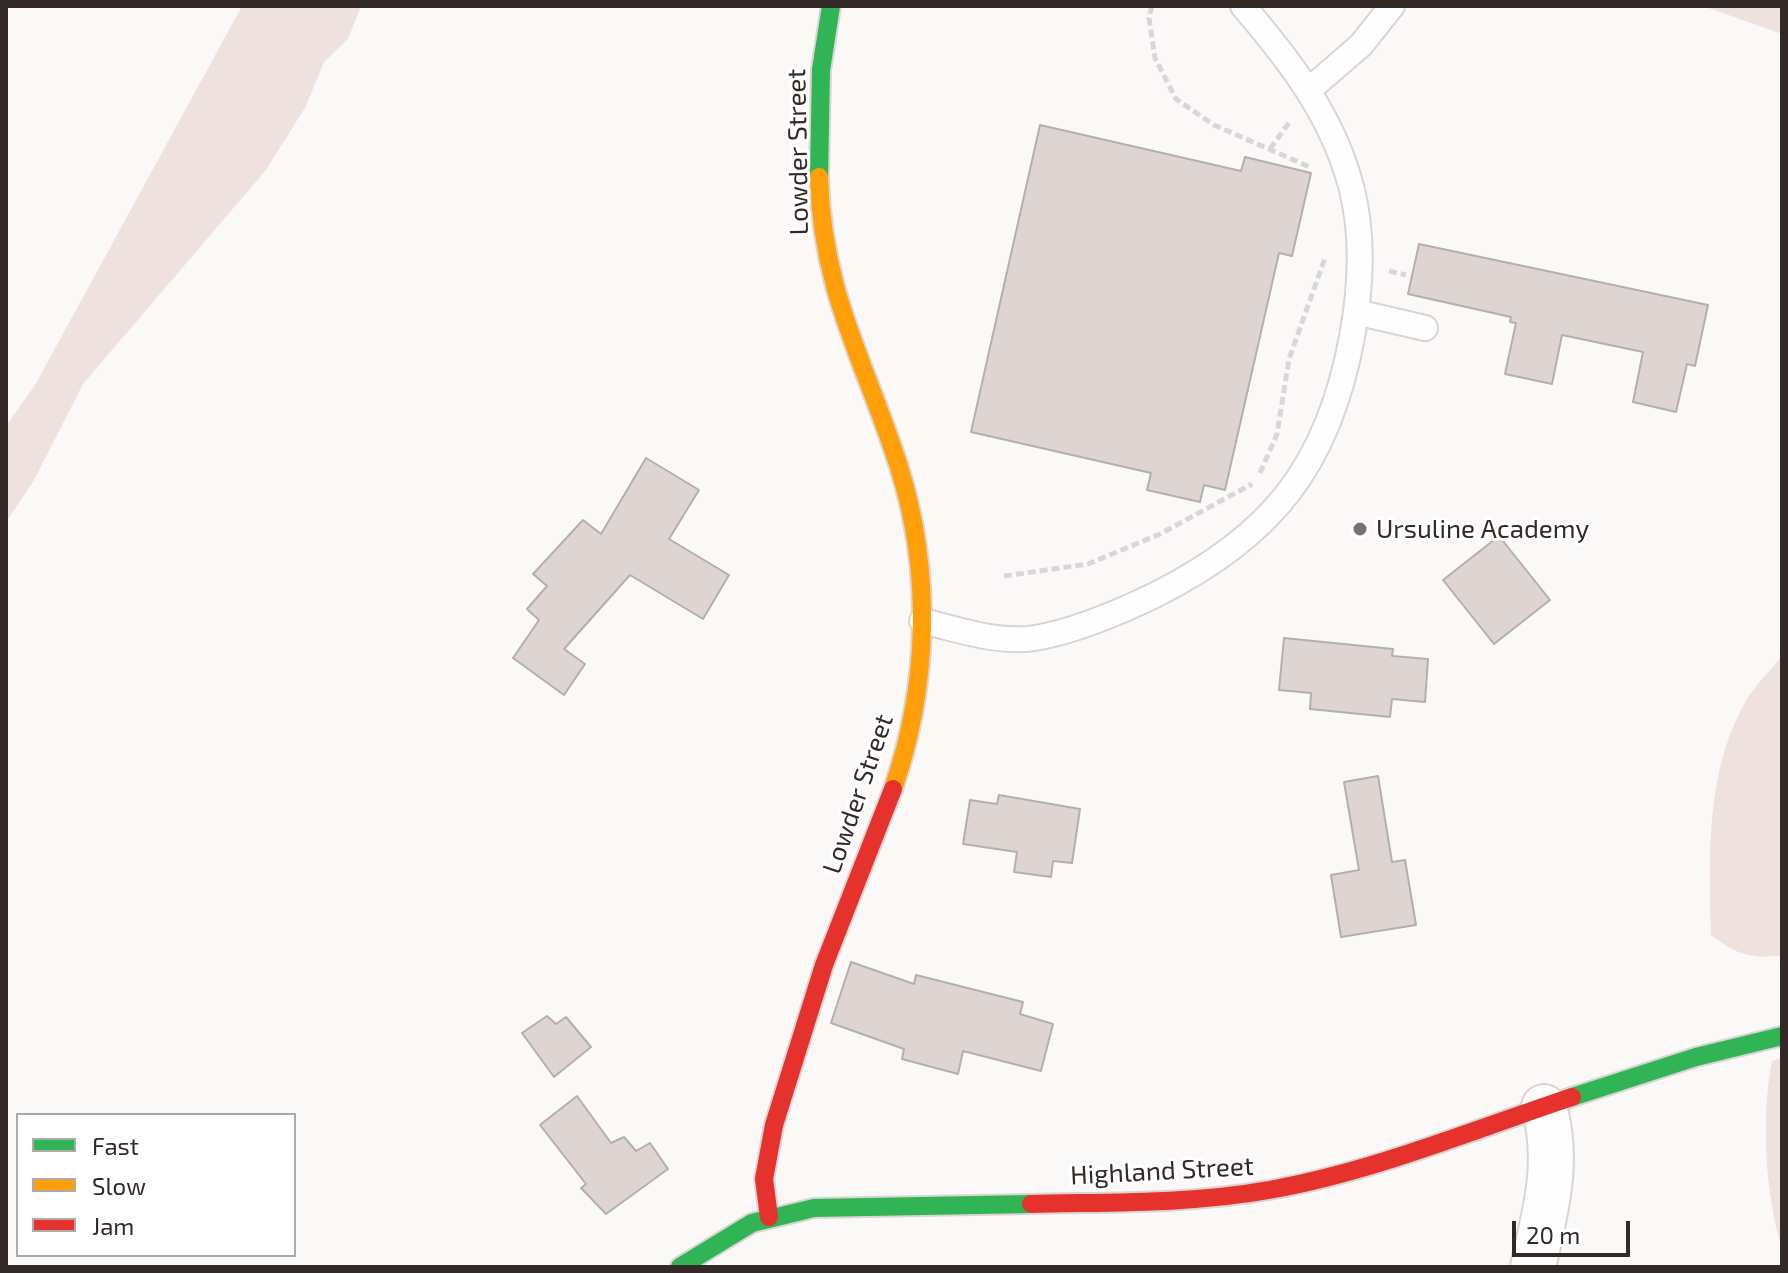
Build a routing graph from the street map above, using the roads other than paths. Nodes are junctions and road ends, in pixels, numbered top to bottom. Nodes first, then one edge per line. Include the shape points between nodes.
1 (831, 6) edge
2 (1243, 6) edge
3 (1392, 6) edge
4 (1310, 89) junction
5 (1356, 312) junction
6 (1425, 328) dead end
7 (922, 621) junction
8 (1782, 1036) edge
9 (1544, 1107) junction
10 (769, 1217) junction
11 (680, 1267) edge
12 (1533, 1267) edge

1 - 7 street, Lowder Street via 821,62 820,190 826,258 910,504
2 - 4 lane
3 - 4 lane via 1361,45
4 - 5 lane via 1343,161 1356,208
5 - 6 lane
5 - 7 lane via 1348,360 1315,454 1263,524 1216,562 1120,612 1034,638 992,637
7 - 10 street, Lowder Street via 918,687 904,752 819,978 766,1152 762,1186
8 - 9 street, Highland Street via 1696,1057
9 - 10 street, Highland Street via 1349,1170 1236,1195 1174,1201 839,1206
9 - 12 street via 1552,1168
10 - 11 street, Highland Street via 731,1233

